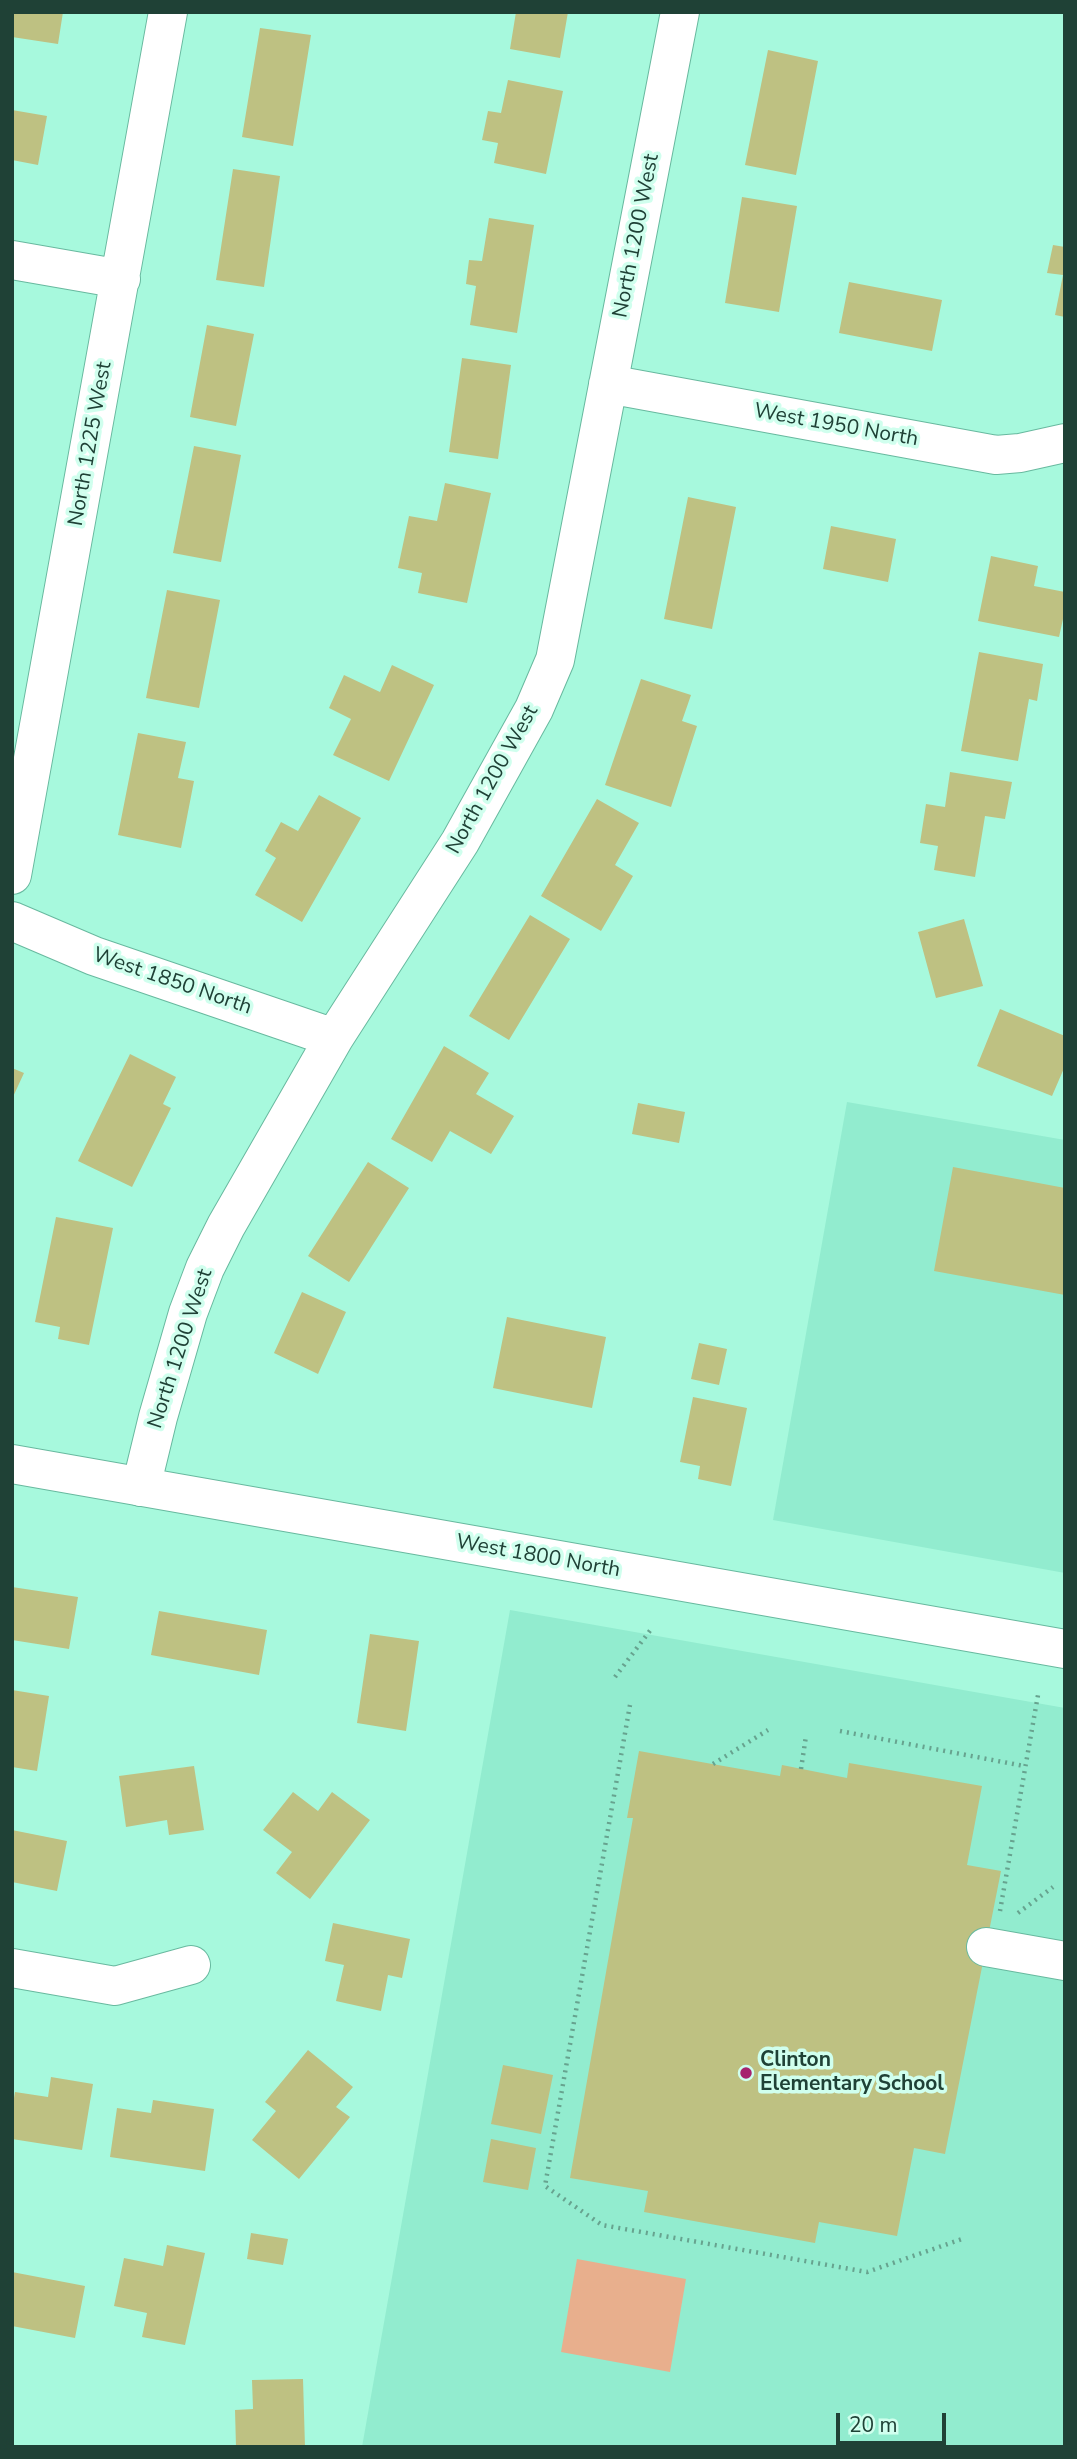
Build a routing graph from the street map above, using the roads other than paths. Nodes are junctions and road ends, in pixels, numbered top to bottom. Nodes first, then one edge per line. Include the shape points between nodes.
1 (168, 12) edge
2 (680, 12) edge
3 (12, 260) edge
4 (121, 279) junction
5 (608, 384) junction
6 (1065, 443) edge
7 (12, 875) edge
8 (12, 922) edge
9 (334, 1038) junction
10 (12, 1464) edge
11 (141, 1487) junction
12 (1065, 1648) edge
13 (998, 1928) road end
14 (1065, 1961) edge
15 (191, 1965) dead end
16 (12, 1968) edge

1 - 4 street, North 1225 West
2 - 5 street, North 1200 West
3 - 4 street
4 - 7 street, North 1225 West
5 - 6 street, West 1950 North via 996,455
5 - 9 street, North 1200 West via 555,660 534,709 460,842
8 - 9 street, West 1850 North via 94,956
9 - 11 street, North 1200 West via 205,1268 188,1313
10 - 11 street, West 1800 North
11 - 12 street, West 1800 North
13 - 14 street
15 - 16 street via 115,1986

